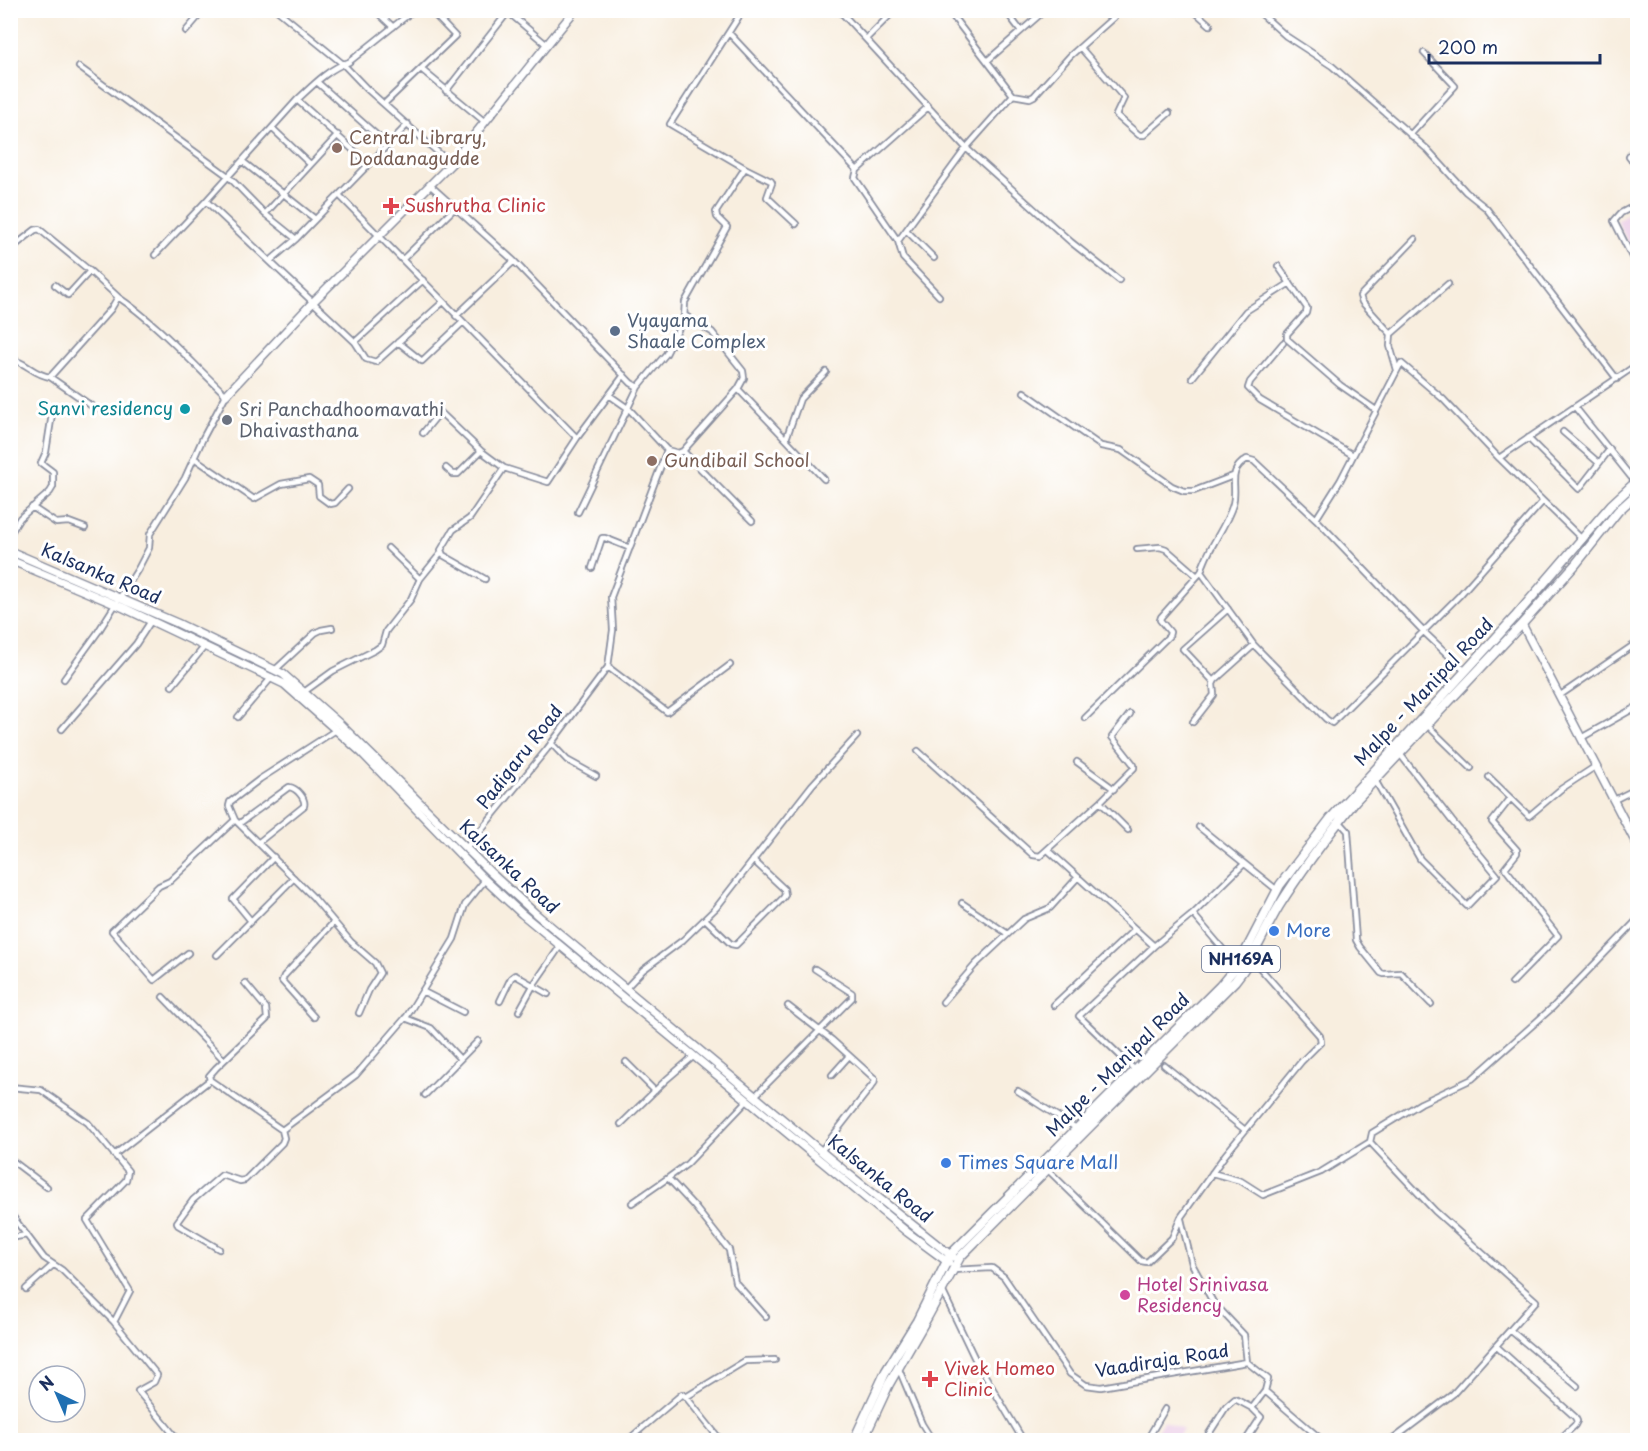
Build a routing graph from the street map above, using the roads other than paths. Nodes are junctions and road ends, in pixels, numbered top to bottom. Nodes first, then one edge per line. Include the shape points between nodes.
1 (204, 10) edge
2 (277, 10) edge
3 (375, 10) edge
4 (414, 10) edge
5 (430, 10) edge
6 (575, 10) edge
7 (743, 10) edge
8 (839, 10) edge
9 (895, 10) edge
10 (948, 10) edge
11 (1005, 10) edge
12 (1193, 10) edge
13 (1257, 10) edge
14 (507, 11) edge
15 (1044, 11) edge
16 (1114, 16) dead end
17 (1210, 25) dead end
18 (393, 27) junction
19 (186, 31) dead end
20 (1021, 32) junction
21 (729, 33) junction
22 (866, 39) junction
23 (547, 45) junction
24 (1080, 47) junction
25 (1424, 52) dead end
26 (987, 61) junction
27 (343, 64) junction
28 (79, 67) dead end
29 (421, 69) junction
30 (317, 82) junction
31 (446, 91) junction
32 (1013, 95) junction
33 (297, 100) junction
34 (384, 104) junction
35 (928, 107) junction
36 (1169, 113) dead end
37 (485, 122) junction
38 (408, 124) junction
39 (272, 128) junction
40 (338, 135) junction
41 (1410, 135) junction
42 (1638, 143) edge
43 (389, 146) junction
44 (966, 148) junction
45 (242, 161) junction
46 (310, 164) junction
47 (369, 164) junction
48 (451, 164) junction
49 (745, 168) junction
50 (1638, 168) edge
51 (857, 170) junction
52 (228, 176) junction
53 (431, 186) junction
54 (282, 194) junction
55 (339, 195) junction
56 (206, 201) junction
57 (1638, 204) edge
58 (455, 208) junction
59 (265, 214) junction
60 (315, 219) junction
61 (796, 224) dead end
62 (906, 230) junction
63 (378, 237) junction
64 (296, 238) junction
65 (1415, 239) dead end
66 (898, 241) junction
67 (10, 244) edge
68 (155, 255) dead end
69 (934, 258) dead end
70 (403, 259) junction
71 (270, 261) junction
72 (514, 261) junction
73 (1278, 266) dead end
74 (1638, 269) edge
75 (90, 271) junction
76 (423, 280) junction
77 (1119, 280) dead end
78 (1290, 283) junction
79 (1448, 284) dead end
80 (55, 285) dead end
81 (939, 296) dead end
82 (118, 297) junction
83 (314, 301) junction
84 (443, 302) junction
85 (684, 315) junction
86 (456, 316) junction
87 (462, 322) junction
88 (1391, 334) junction
89 (355, 342) junction
90 (398, 342) junction
91 (1283, 343) dead end
92 (10, 352) edge
93 (12, 360) edge
94 (1638, 364) edge
95 (1397, 370) junction
96 (826, 372) dead end
97 (624, 375) junction
98 (50, 377) junction
99 (1192, 378) dead end
100 (1617, 379) junction
101 (638, 387) junction
102 (738, 389) junction
103 (1024, 392) dead end
104 (226, 395) junction
105 (609, 395) junction
106 (1575, 407) junction
107 (96, 409) dead end
108 (629, 409) junction
109 (1376, 411) junction
110 (52, 414) dead end
111 (1563, 432) dead end
112 (423, 433) dead end
113 (577, 438) junction
114 (1528, 438) junction
115 (786, 439) junction
116 (1610, 449) junction
117 (667, 450) junction
118 (481, 451) junction
119 (683, 451) junction
120 (1353, 455) junction
121 (1499, 458) junction
122 (194, 459) junction
123 (1599, 462) junction
124 (446, 468) dead end
125 (504, 468) junction
126 (1233, 476) junction
127 (824, 479) dead end
128 (1636, 481) edge
129 (348, 489) dead end
130 (1638, 493) edge
131 (1543, 501) junction
132 (32, 507) junction
133 (578, 512) dead end
134 (1316, 519) junction
135 (752, 521) dead end
136 (85, 528) dead end
137 (10, 534) edge
138 (1583, 540) junction
139 (388, 548) dead end
140 (630, 548) junction
141 (1137, 549) dead end
142 (10, 551) edge
143 (441, 553) junction
144 (1568, 558) junction
145 (10, 560) edge
146 (1575, 565) junction
147 (591, 568) dead end
148 (1199, 574) junction
149 (420, 579) junction
150 (485, 579) dead end
151 (118, 601) junction
152 (1228, 609) junction
153 (151, 621) junction
154 (1522, 624) junction
155 (332, 628) dead end
156 (1424, 632) junction
157 (1638, 642) edge
158 (1254, 645) junction
159 (206, 646) junction
160 (730, 665) dead end
161 (608, 667) junction
162 (270, 672) junction
163 (1466, 672) junction
164 (64, 679) dead end
165 (1214, 682) junction
166 (172, 686) dead end
167 (304, 692) junction
168 (1559, 696) junction
169 (1638, 706) edge
170 (1130, 714) dead end
171 (238, 717) dead end
172 (1085, 718) dead end
173 (1193, 722) dead end
174 (1428, 724) junction
175 (62, 729) dead end
176 (336, 730) junction
177 (857, 736) dead end
178 (1581, 738) junction
179 (551, 743) junction
180 (918, 751) dead end
181 (1400, 754) junction
182 (1077, 762) dead end
183 (1596, 766) junction
184 (1471, 768) dead end
185 (596, 776) dead end
186 (1489, 777) dead end
187 (1375, 780) junction
188 (1638, 788) edge
189 (1114, 789) junction
190 (1510, 799) junction
191 (1614, 800) junction
192 (1100, 802) junction
193 (1339, 821) junction
194 (238, 822) junction
195 (1199, 827) dead end
196 (1128, 830) dead end
197 (259, 842) junction
198 (1638, 847) edge
199 (466, 848) junction
200 (1048, 850) junction
201 (274, 856) junction
202 (753, 860) junction
203 (1244, 864) junction
204 (1505, 868) junction
205 (1497, 875) junction
206 (1078, 877) junction
207 (294, 878) junction
208 (485, 880) junction
209 (1277, 890) junction
210 (962, 903) dead end
211 (1193, 914) junction
212 (1638, 919) edge
213 (705, 920) junction
214 (251, 921) junction
215 (333, 923) junction
216 (1134, 930) junction
217 (1008, 934) junction
218 (561, 945) junction
219 (1154, 946) junction
220 (188, 953) dead end
221 (217, 955) dead end
222 (1252, 959) junction
223 (815, 969) dead end
224 (1240, 969) junction
225 (245, 983) dead end
226 (1512, 983) dead end
227 (534, 984) junction
228 (626, 988) junction
229 (422, 991) junction
230 (548, 994) dead end
231 (163, 997) dead end
232 (500, 1001) dead end
233 (943, 1002) dead end
234 (1431, 1004) dead end
235 (788, 1005) dead end
236 (1054, 1005) dead end
237 (519, 1011) dead end
238 (463, 1012) dead end
239 (359, 1013) dead end
240 (314, 1017) dead end
241 (405, 1018) junction
242 (819, 1030) junction
243 (478, 1041) dead end
244 (694, 1056) junction
245 (849, 1056) junction
246 (460, 1059) junction
247 (224, 1060) junction
248 (626, 1062) dead end
249 (1164, 1065) dead end
250 (1136, 1071) junction
251 (832, 1075) dead end
252 (210, 1080) junction
253 (10, 1087) edge
254 (655, 1091) junction
255 (1018, 1091) dead end
256 (425, 1095) dead end
257 (752, 1098) junction
258 (621, 1124) dead end
259 (1077, 1129) junction
260 (282, 1130) junction
261 (1245, 1130) junction
262 (1370, 1142) junction
263 (821, 1151) junction
264 (114, 1155) junction
265 (10, 1159) edge
266 (1047, 1169) junction
267 (1212, 1173) junction
268 (668, 1178) junction
269 (47, 1187) dead end
270 (632, 1203) dead end
271 (10, 1213) edge
272 (1181, 1217) junction
273 (27, 1235) junction
274 (10, 1238) edge
275 (219, 1249) dead end
276 (952, 1263) junction
277 (53, 1264) junction
278 (26, 1289) dead end
279 (942, 1289) junction
280 (766, 1317) dead end
281 (114, 1322) junction
282 (1510, 1330) junction
283 (1496, 1346) junction
284 (775, 1360) dead end
285 (1247, 1362) junction
286 (898, 1366) junction
287 (1577, 1386) dead end
288 (1265, 1391) junction
289 (687, 1396) junction
290 (1252, 1408) junction
291 (1166, 1410) dead end
292 (178, 1440) edge
293 (628, 1440) edge
294 (718, 1440) edge
295 (854, 1440) edge
296 (863, 1440) edge
297 (932, 1440) edge
298 (1023, 1440) edge
299 (1147, 1440) edge
300 (1205, 1440) edge
301 (1246, 1440) edge
302 (1322, 1440) edge
303 (1392, 1440) edge
304 (1559, 1440) edge

1 - 19 street
2 - 27 street
3 - 18 street
4 - 18 street
5 - 29 street via 455,36
6 - 23 main road
7 - 21 street
8 - 22 street
9 - 22 street
10 - 26 street
11 - 20 street
12 - 17 street
13 - 41 street via 1286,36 1332,66
14 - 23 street
14 - 31 street
15 - 20 street
16 - 24 street
18 - 27 street
20 - 26 street
21 - 49 street via 670,124
21 - 51 street
22 - 35 street
23 - 37 main road
24 - 32 street via 1034,96
24 - 36 street via 1124,98 1116,115 1139,135
25 - 41 street via 1455,86
26 - 32 street
27 - 30 street
27 - 34 street
28 - 52 street
29 - 31 street
29 - 34 street
30 - 33 street
30 - 43 street
31 - 37 street
32 - 44 street
33 - 39 street
33 - 40 street
34 - 38 street
35 - 44 street
35 - 51 street
37 - 48 main road
38 - 43 street
38 - 48 street
39 - 45 street
39 - 46 street
40 - 46 street
40 - 47 street
41 - 100 street via 1486,208
42 - 50 street via 1629,157
43 - 47 street
44 - 62 street
44 - 77 street via 1062,236
45 - 52 street
45 - 54 street
46 - 54 street
47 - 55 street
48 - 53 main road
49 - 61 street via 771,181 767,197
49 - 85 street via 716,212 727,227 686,302
51 - 66 street via 855,178
52 - 56 street
52 - 59 street
53 - 58 street
53 - 63 main road
54 - 59 street
54 - 60 street
55 - 60 street
55 - 63 street
56 - 68 street
56 - 71 street
57 - 74 street via 1614,221
58 - 70 street
58 - 72 street
59 - 64 street
60 - 64 street
62 - 66 street
62 - 69 street
63 - 70 street
63 - 83 main road
64 - 71 street
65 - 88 street via 1360,296
66 - 81 street via 903,258
67 - 75 street via 17,244 39,230
70 - 76 street
71 - 83 street
72 - 86 street
72 - 97 street
73 - 78 street
75 - 80 street via 68,295
75 - 82 street
76 - 84 street
76 - 89 street
78 - 99 street via 1246,311
78 - 109 street via 1307,311 1287,339
79 - 88 street
82 - 98 street
82 - 104 street via 186,354
83 - 89 street
83 - 104 main road
84 - 86 street
84 - 90 street
85 - 101 street via 666,354
85 - 102 street via 712,332 743,371
86 - 87 street
87 - 90 street via 422,361
87 - 113 street
88 - 95 street
89 - 90 street via 366,359 376,362
91 - 120 street via 1248,388 1260,400
92 - 93 street
93 - 98 street
94 - 100 street
95 - 109 street
95 - 121 street via 1401,363 1443,399
96 - 115 street via 800,399
97 - 101 street
97 - 105 street
98 - 107 street
100 - 106 street
101 - 108 street
102 - 115 street
102 - 119 street
103 - 126 street via 1101,446 1121,450 1184,491
104 - 122 street
105 - 108 street
105 - 113 street
106 - 114 street
106 - 116 street
108 - 117 street
108 - 133 street
109 - 120 street
110 - 132 street via 41,463 54,472 53,487
111 - 123 street
112 - 118 street via 440,412
113 - 125 street via 548,482
114 - 121 street
114 - 123 street via 1579,489
115 - 127 street
116 - 123 street
116 - 128 street
117 - 119 street
117 - 140 street
118 - 124 street via 458,474
118 - 125 street
119 - 135 street
120 - 134 street
121 - 131 street
122 - 129 street via 254,499 281,484 309,479 318,485 319,496 330,504
122 - 151 street via 150,534 149,548
125 - 143 street via 470,518 453,530
126 - 134 street via 1244,460 1251,460
126 - 148 street via 1232,507
128 - 138 highway, Malpe - Manipal Road / NH169A
130 - 146 highway, Malpe - Manipal Road / NH169A via 1618,511
131 - 138 street
131 - 156 street
132 - 136 street via 56,523 69,522
132 - 137 street
134 - 156 street
138 - 144 highway, Malpe - Manipal Road / NH169A
139 - 149 street
140 - 147 street via 602,538
140 - 161 street via 611,597 613,630
141 - 148 street via 1166,549
142 - 151 main road, Kalsanka Road
143 - 149 street
143 - 150 street
144 - 146 highway
144 - 163 highway, Malpe - Manipal Road / NH169A
145 - 151 main road
146 - 154 highway, Malpe - Manipal Road / NH169A
148 - 152 street
148 - 172 street via 1161,617 1169,636
149 - 167 street via 411,599 386,631 382,645 333,671
151 - 153 main road
151 - 162 main road, Kalsanka Road via 223,644
151 - 164 street
152 - 158 street
152 - 165 street via 1183,649
153 - 159 main road
153 - 175 street via 136,644
154 - 168 main road
154 - 174 highway, Malpe - Manipal Road / NH169A
155 - 162 street via 315,633
156 - 158 street via 1332,723
156 - 163 street
157 - 168 street
158 - 165 street
159 - 162 main road
159 - 166 street
160 - 161 street via 667,712
161 - 179 street, Padigaru Road
162 - 167 main road, Kalsanka Road
162 - 171 street
162 - 176 main road
163 - 209 highway, Malpe - Manipal Road / NH169A via 1331,818
165 - 173 street via 1214,695
167 - 199 main road, Kalsanka Road
168 - 178 main road
169 - 178 street
170 - 189 street via 1112,736 1135,767
174 - 181 highway, Malpe - Manipal Road / NH169A
174 - 184 street
176 - 194 street via 230,802
176 - 208 main road
177 - 202 street via 812,784
178 - 183 main road
179 - 185 street via 567,760
179 - 199 street, Padigaru Road
180 - 200 street via 1033,855 1040,856
181 - 187 highway, Malpe - Manipal Road / NH169A
181 - 205 street
182 - 189 street
183 - 190 street via 1529,816
183 - 191 main road
186 - 190 street
187 - 193 highway, Malpe - Manipal Road / NH169A
187 - 205 street via 1420,859 1467,906
188 - 191 street
189 - 192 street
190 - 204 street via 1492,822 1517,849
191 - 198 main road
192 - 196 street
192 - 200 street
193 - 222 highway, Malpe - Manipal Road / NH169A via 1289,891
193 - 234 street via 1348,831 1358,944 1381,972 1401,973
194 - 197 street
194 - 197 street via 290,787 295,789 304,806
194 - 220 street via 170,881 159,886 112,931 154,980
195 - 203 street
197 - 201 street
199 - 228 main road, Kalsanka Road via 536,914
200 - 206 street
201 - 207 street
201 - 214 street via 233,899
202 - 213 street
202 - 213 street via 784,889 783,898 736,945 731,945
203 - 209 street
203 - 211 street
204 - 205 street
204 - 226 street via 1558,936
206 - 216 street
206 - 217 street via 1050,909 1024,919
207 - 214 street
207 - 215 street
208 - 218 main road
208 - 229 street via 465,905 454,939
209 - 224 highway, Malpe - Manipal Road / NH169A
210 - 217 street
211 - 219 street
211 - 224 street
212 - 262 street via 1553,1008 1472,1078 1372,1133
213 - 228 street
214 - 221 street
215 - 239 street via 380,970
215 - 240 street via 282,981
216 - 219 street
216 - 236 street
217 - 233 street
218 - 227 street
218 - 244 main road
219 - 250 street via 1079,1016
222 - 224 highway, Malpe - Manipal Road / NH169A
222 - 261 street via 1321,1039
223 - 242 street via 853,996
224 - 250 highway, Malpe - Manipal Road / NH169A
224 - 266 highway, Malpe - Manipal Road / NH169A via 1226,991
225 - 247 street via 266,1008 267,1019
227 - 230 street
227 - 232 street via 515,975
227 - 237 street
228 - 257 main road, Kalsanka Road
229 - 238 street
229 - 241 street
231 - 247 street
235 - 242 street
241 - 246 street via 431,1028
241 - 260 street via 356,1075
242 - 245 street
242 - 257 street
243 - 246 street
244 - 254 street
244 - 257 main road
245 - 251 street
245 - 263 street via 875,1079 874,1083
246 - 256 street
247 - 252 street via 209,1076
248 - 254 street
249 - 261 street
250 - 259 highway, Malpe - Manipal Road / NH169A
252 - 260 street
252 - 264 street
253 - 264 street via 41,1090 88,1123
254 - 258 street
255 - 259 street
257 - 263 main road, Kalsanka Road
257 - 268 street
257 - 276 main road via 907,1232
259 - 276 highway, Malpe - Manipal Road / NH169A
260 - 275 street via 282,1143 245,1180 222,1175 193,1200 177,1222
261 - 267 street
262 - 267 street via 1321,1172 1263,1195 1241,1181
262 - 282 street via 1435,1211 1536,1300
263 - 276 main road, Kalsanka Road
264 - 281 street via 128,1171 126,1180 87,1220 130,1291
265 - 269 street
266 - 272 street via 1144,1263 1172,1238
266 - 276 highway, Malpe - Manipal Road / NH169A
267 - 272 street
268 - 270 street
268 - 280 street via 729,1250 735,1282
271 - 273 street
272 - 285 street via 1192,1264 1213,1302 1244,1335
273 - 274 street
273 - 277 street
276 - 279 highway, Malpe - Manipal Road / NH169A
276 - 285 street, Vaadiraja Road via 992,1268 1004,1277 1070,1374 1086,1385 1101,1387
276 - 295 highway, Malpe - Manipal Road / NH169A via 886,1371
277 - 278 street
277 - 281 street
279 - 286 highway, Malpe - Manipal Road / NH169A
279 - 298 street via 974,1358
281 - 292 street via 156,1375 154,1382 138,1391
282 - 283 street
282 - 287 street
283 - 303 street via 1453,1394
283 - 304 street via 1575,1417 1575,1425
284 - 289 street via 745,1361
285 - 288 street, Vaadiraja Road via 1268,1379
286 - 296 highway, Malpe - Manipal Road / NH169A
286 - 297 street
288 - 290 street
288 - 302 street, Vaadiraja Road
289 - 293 street via 678,1395
289 - 294 street
290 - 300 street via 1234,1399
290 - 301 street via 1261,1417
291 - 299 street

